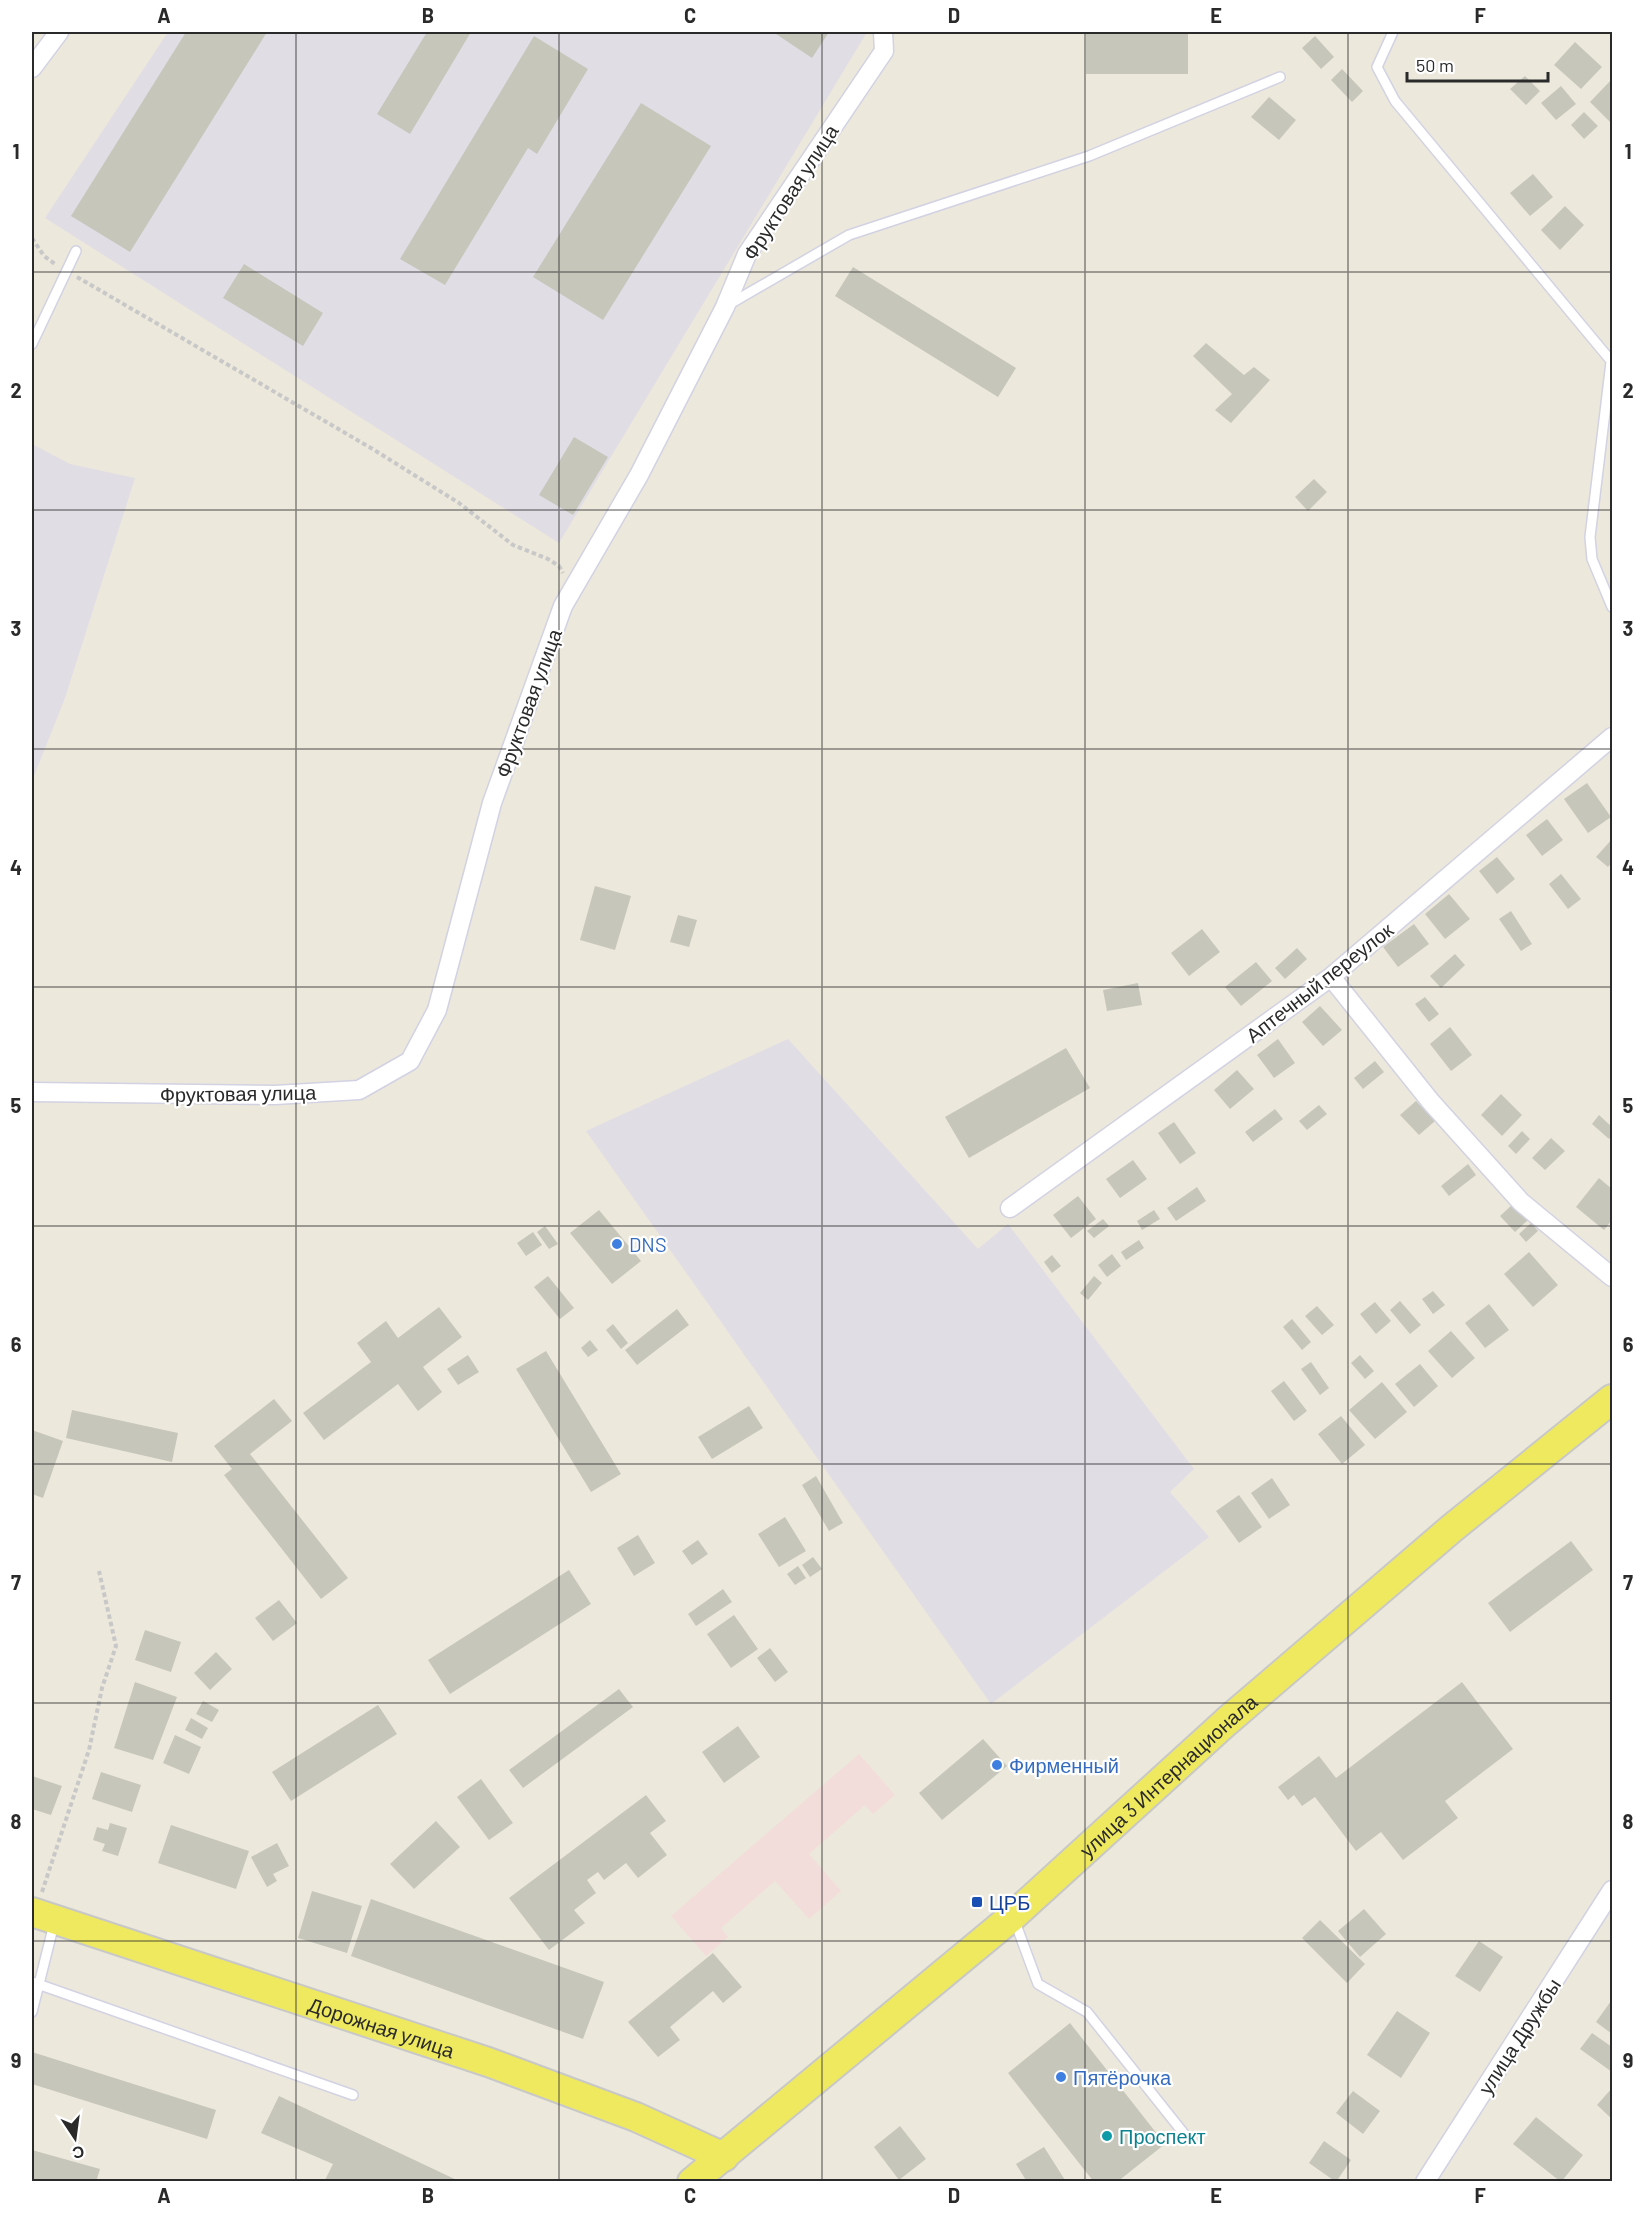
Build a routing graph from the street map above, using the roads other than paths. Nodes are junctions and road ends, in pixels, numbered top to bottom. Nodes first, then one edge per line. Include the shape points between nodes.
1 (59, 32) edge
2 (884, 32) edge
3 (1393, 32) edge
4 (32, 68) edge
5 (1280, 77) dead end
6 (76, 251) dead end
7 (725, 307) junction
8 (32, 344) edge
9 (1612, 362) edge
10 (1612, 608) edge
11 (1612, 737) edge
12 (1331, 977) junction
13 (32, 1092) edge
14 (1010, 1208) dead end
15 (1612, 1277) edge
16 (1612, 1399) edge
17 (1612, 1890) edge
18 (41, 1915) edge
19 (1013, 1916) junction
20 (35, 1983) edge
21 (32, 2012) edge
22 (353, 2095) dead end
23 (1189, 2140) dead end
24 (724, 2157) junction
25 (692, 2181) edge
26 (1425, 2181) edge

1 - 4 street
2 - 7 street, Фруктовая улица via 884,51 747,255
3 - 9 lane via 1377,67 1395,101
5 - 7 lane via 1089,156 849,235
6 - 8 lane
7 - 13 street, Фруктовая улица via 639,475 563,606 492,803 437,1010 410,1061 359,1090 275,1095
9 - 10 lane via 1590,537 1592,559
11 - 12 street, Аптечный переулок
12 - 14 street, Аптечный переулок
12 - 15 street via 1431,1102 1521,1202
16 - 19 main road, улица 3 Интернационала via 1451,1529 1234,1714
17 - 26 street, улица Дружбы
18 - 20 lane
18 - 24 main road, Дорожная улица via 488,2062 636,2117
19 - 23 lane via 1038,1984 1087,2012
19 - 24 main road, улица 3 Интернационала
20 - 21 lane
20 - 22 lane
24 - 25 main road, улица 3 Интернационала

